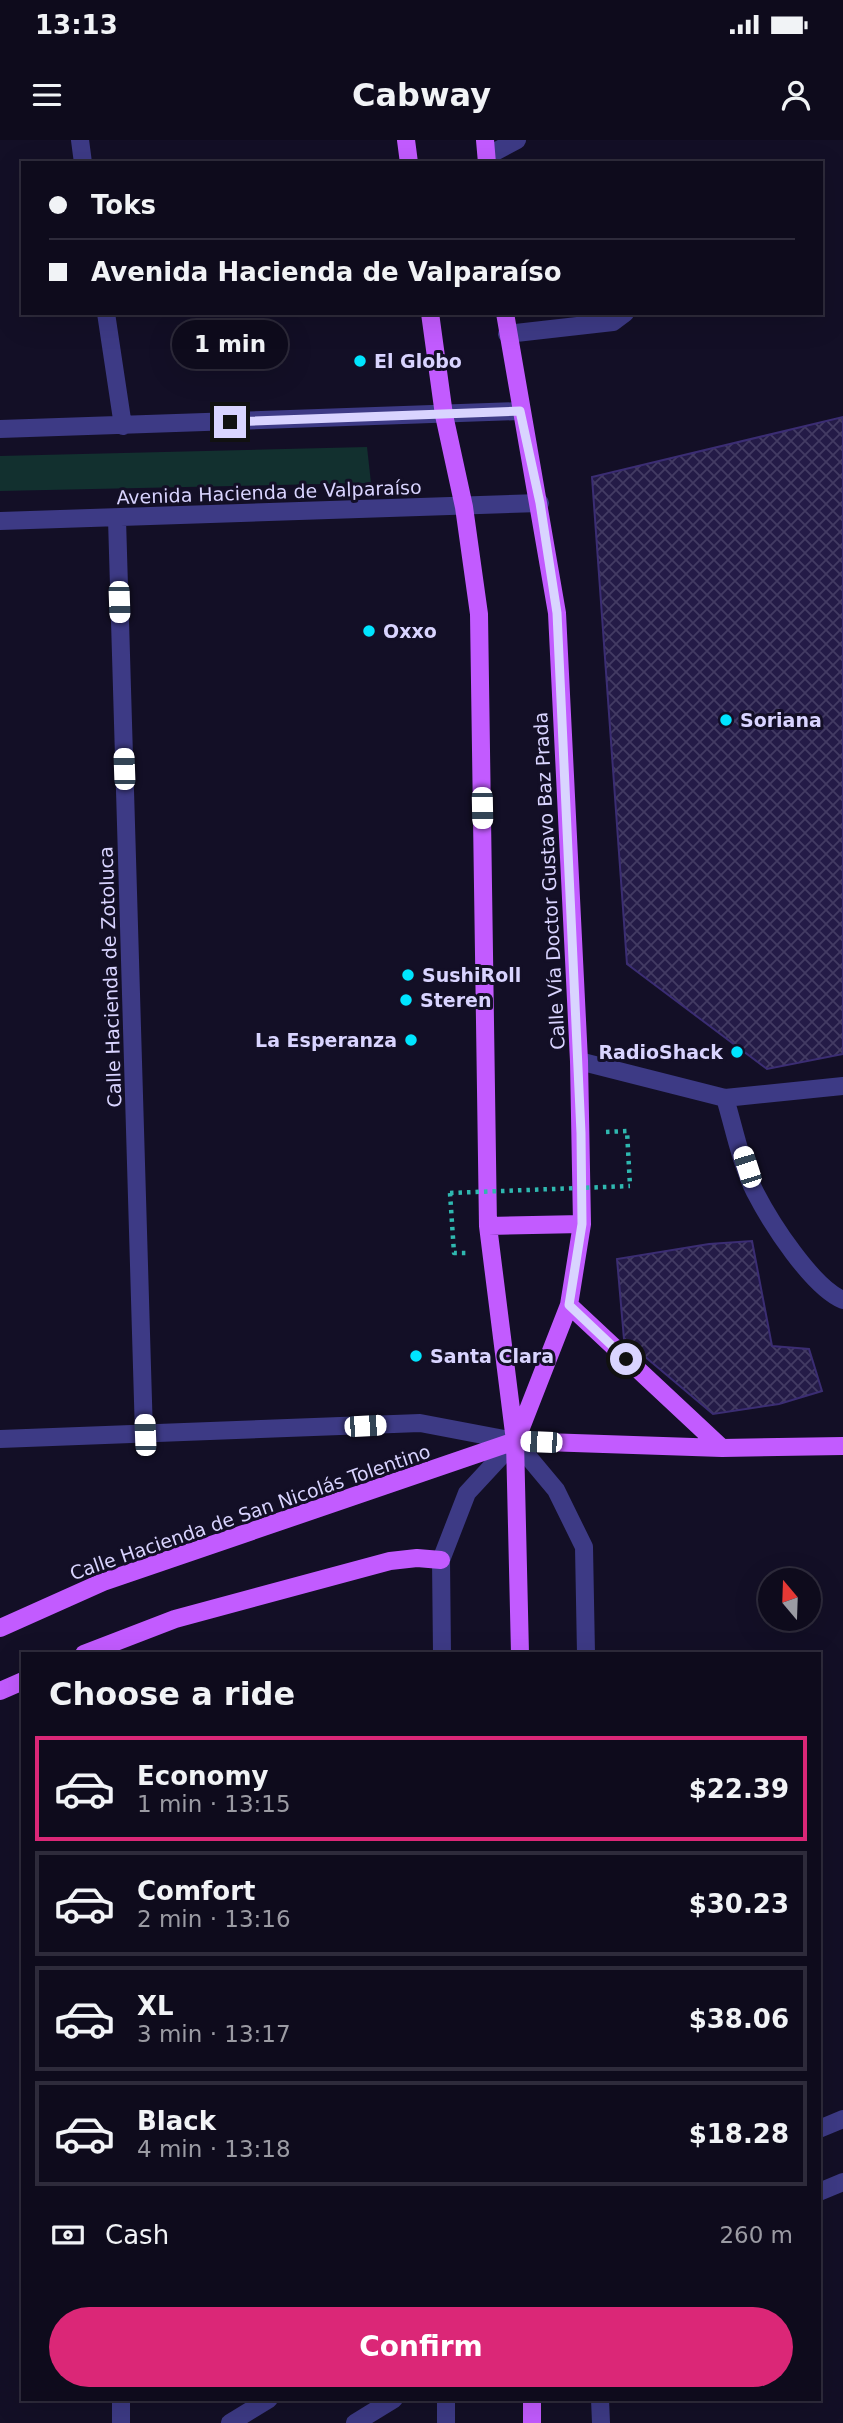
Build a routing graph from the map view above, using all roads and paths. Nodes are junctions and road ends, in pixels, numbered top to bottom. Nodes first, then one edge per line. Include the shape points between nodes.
1 (80, 140) edge
2 (406, 140) edge
3 (517, 140) edge
4 (486, 153) edge
5 (83, 161) edge
6 (410, 161) edge
7 (106, 315) edge
8 (430, 315) edge
9 (505, 315) edge
10 (622, 315) edge
11 (507, 334) junction
12 (520, 411) junction
13 (444, 415) junction
14 (123, 426) junction
15 (0, 429) edge
16 (540, 503) junction
17 (464, 507) junction
18 (117, 519) junction
19 (0, 521) edge
20 (579, 1061) junction
21 (843, 1086) edge
22 (724, 1098) junction
23 (627, 1131) dead end
24 (582, 1224) junction
25 (488, 1226) junction
26 (454, 1253) dead end
27 (843, 1300) edge
28 (569, 1305) junction
29 (145, 1435) junction
30 (0, 1439) edge
31 (516, 1441) junction
32 (843, 1446) edge
33 (722, 1448) junction
34 (441, 1560) junction
35 (0, 1628) edge
36 (118, 1646) edge
37 (92, 1652) edge
38 (442, 1652) edge
39 (520, 1652) edge
40 (586, 1652) edge
41 (21, 1682) edge
42 (0, 1691) edge
43 (843, 2119) edge
44 (821, 2128) edge
45 (843, 2182) edge
46 (821, 2191) edge
47 (121, 2401) edge
48 (266, 2401) edge
49 (391, 2401) edge
50 (446, 2401) edge
51 (532, 2401) edge
52 (600, 2401) edge
53 (121, 2423) edge
54 (230, 2423) edge
55 (355, 2423) edge
56 (446, 2423) edge
57 (532, 2423) edge
58 (601, 2423) edge

1 - 5 street
2 - 6 main road
3 - 4 street
7 - 14 street
8 - 13 main road, Calle Vía Doctor Gustavo Baz Prada
9 - 11 main road, Calle Vía Doctor Gustavo Baz Prada
10 - 11 street via 613,322
11 - 12 main road, Calle Vía Doctor Gustavo Baz Prada
12 - 13 street
12 - 16 main road, Calle Vía Doctor Gustavo Baz Prada
13 - 14 street
13 - 17 main road, Calle Vía Doctor Gustavo Baz Prada
14 - 15 street
16 - 17 street, Avenida Hacienda de Valparaíso
16 - 20 main road, Calle Vía Doctor Gustavo Baz Prada via 557,613
17 - 18 street, Avenida Hacienda de Valparaíso
17 - 25 main road, Calle Vía Doctor Gustavo Baz Prada via 479,614
18 - 19 street, Avenida Hacienda de Valparaíso
18 - 29 street, Calle Hacienda de Zotoluca
20 - 22 street
20 - 24 main road, Calle Vía Doctor Gustavo Baz Prada
21 - 22 street
22 - 27 street via 755,1191 812,1278
23 - 26 path, bridge via 630,1186 450,1193
24 - 25 main road
24 - 28 main road, Calle Vía Doctor Gustavo Baz Prada
25 - 31 main road, Calle Vía Doctor Gustavo Baz Prada
28 - 31 main road, Calle Vía Doctor Gustavo Baz Prada
28 - 33 main road
29 - 30 street
29 - 31 street via 420,1423
31 - 33 main road
31 - 34 street, Calle Vía Doctor Gustavo Baz Prada via 467,1493
31 - 35 main road, Calle Hacienda de San Nicolás Tolentino via 103,1582
31 - 39 main road, Calle Vía Doctor Gustavo Baz Prada
31 - 40 street via 556,1490 584,1547
32 - 33 main road
34 - 36 main road via 390,1562 175,1619
34 - 38 street, Calle Vía Doctor Gustavo Baz Prada
36 - 37 main road
41 - 42 main road
43 - 44 street
45 - 46 street
47 - 53 street
48 - 54 street
49 - 55 street
50 - 56 street
51 - 57 main road
52 - 58 street

